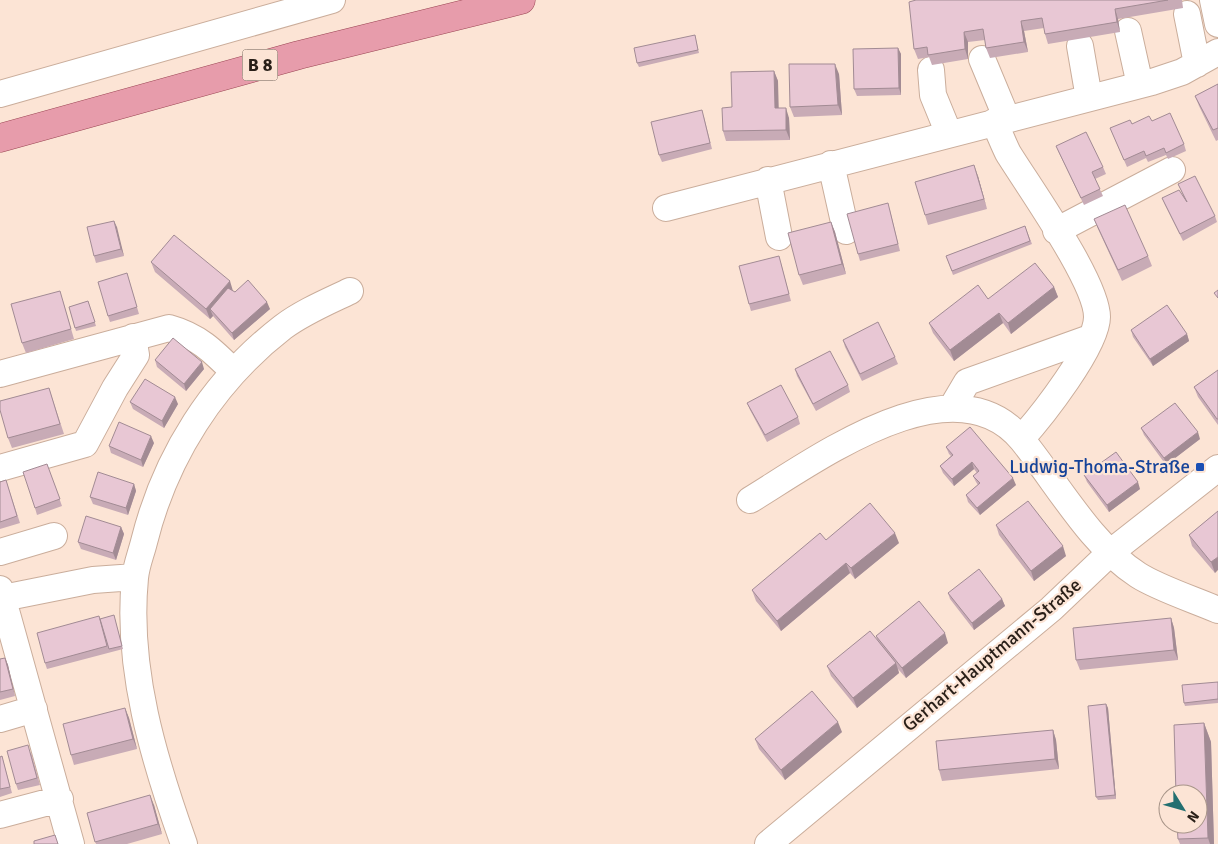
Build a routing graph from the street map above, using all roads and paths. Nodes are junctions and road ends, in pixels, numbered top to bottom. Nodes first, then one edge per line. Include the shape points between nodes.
1 (332, 0) edge
2 (521, 0) edge
3 (1212, 0) edge
4 (1187, 14) dead end
5 (1218, 24) edge
6 (1128, 31) dead end
7 (1080, 46) dead end
8 (1207, 58) edge
9 (982, 59) dead end
10 (931, 70) edge
11 (1140, 85) junction
12 (0, 94) edge
13 (1089, 98) junction
14 (1000, 120) junction
15 (949, 134) junction
16 (0, 138) edge
17 (831, 164) junction
18 (1172, 170) dead end
19 (768, 180) junction
20 (666, 208) dead end
21 (846, 231) dead end
22 (1056, 231) junction
23 (779, 237) dead end
24 (350, 291) dead end
25 (133, 337) junction
26 (1090, 338) junction
27 (234, 372) junction
28 (0, 374) edge
29 (951, 409) junction
30 (1021, 439) junction
31 (0, 468) edge
32 (1218, 468) edge
33 (750, 500) dead end
34 (54, 536) dead end
35 (0, 552) edge
36 (1111, 552) junction
37 (135, 577) junction
38 (1, 594) edge
39 (1218, 610) edge
40 (5, 631) edge
41 (34, 709) junction
42 (0, 719) edge
43 (60, 799) junction
44 (0, 816) edge
45 (71, 844) edge
46 (184, 844) edge
47 (768, 844) edge

1 - 12 street
2 - 16 main road, B 8 via 299,55
3 - 5 street
4 - 8 street
6 - 11 street
7 - 13 street
8 - 11 street via 1182,72
9 - 14 street
10 - 15 street via 933,95
11 - 13 street
13 - 14 street
14 - 15 street
14 - 22 street via 1007,151
15 - 17 street
17 - 19 street
17 - 21 street
18 - 22 street
19 - 20 street
19 - 23 street
22 - 26 street via 1091,290 1097,317
24 - 27 street via 284,327
25 - 27 street via 169,328 188,333
25 - 28 street
25 - 31 street via 136,355 85,444
26 - 29 street via 967,382
26 - 30 street via 1044,414
27 - 37 street via 193,423 163,480
29 - 30 street via 983,413 1005,424
29 - 33 street via 907,416 852,439
30 - 36 street via 1075,512
32 - 36 street, Gerhart-Hauptmann-Straße
34 - 35 street
36 - 39 street via 1138,575
36 - 47 street, Gerhart-Hauptmann-Straße via 1050,609
37 - 38 street
37 - 46 street via 135,652 146,722
38 - 40 street
40 - 41 street
41 - 42 street
41 - 43 street
43 - 44 street
43 - 45 street

